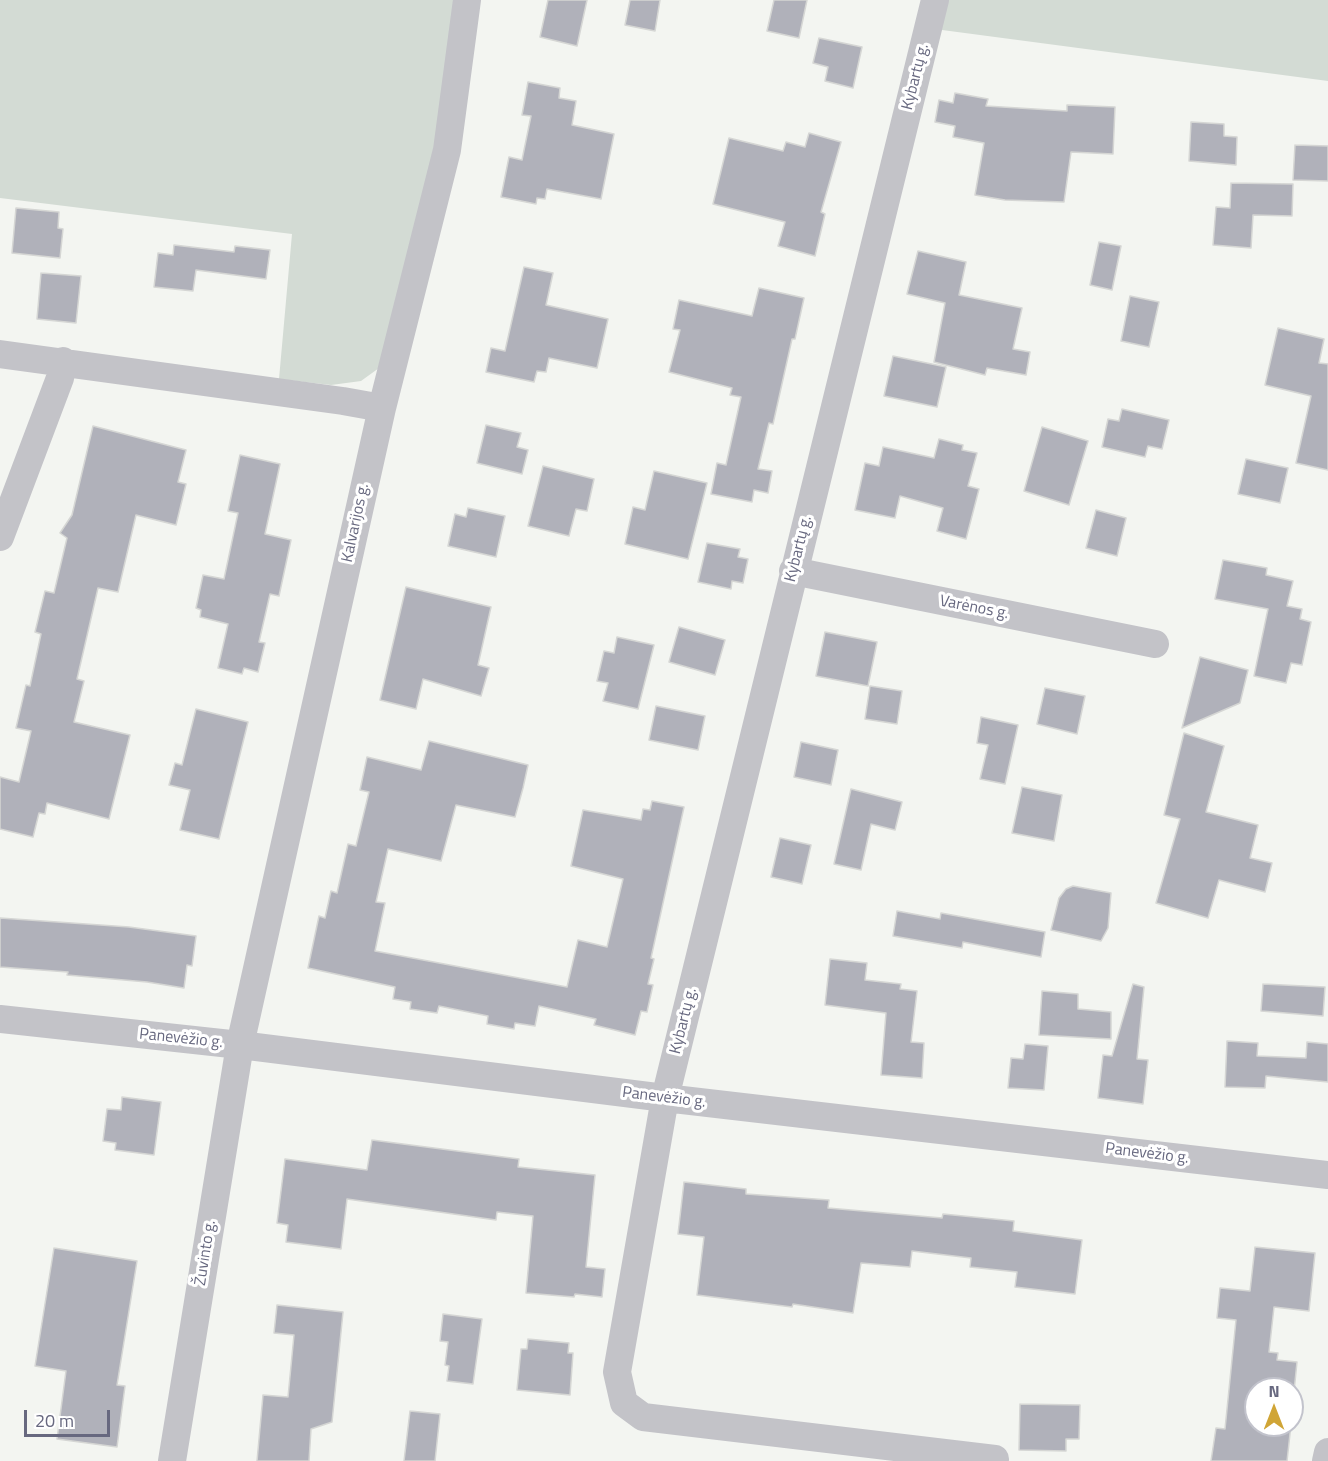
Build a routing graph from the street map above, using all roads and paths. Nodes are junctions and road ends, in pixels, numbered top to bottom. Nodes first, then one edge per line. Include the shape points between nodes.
1 (466, 0) edge
2 (935, 0) edge
3 (0, 354) edge
4 (63, 362) junction
5 (382, 408) junction
6 (0, 537) edge
7 (793, 571) junction
8 (1155, 644) dead end
9 (0, 1019) edge
10 (240, 1045) junction
11 (665, 1098) junction
12 (1328, 1175) edge
13 (1328, 1452) edge
14 (995, 1459) dead end
15 (172, 1461) edge
16 (1326, 1461) edge

1 - 5 street, Kalvarijos g. via 447,150
2 - 7 street, Kybartų g.
3 - 4 street
4 - 5 street
4 - 6 street
5 - 10 street, Kalvarijos g.
7 - 8 street, Varėnos g.
7 - 11 street, Kybartų g.
9 - 10 street, Panevėžio g.
10 - 11 street, Panevėžio g.
10 - 15 street, Žuvinto g.
11 - 12 street, Panevėžio g.
11 - 14 street, Kybartų g. via 617,1372 624,1403 643,1417
13 - 16 street

